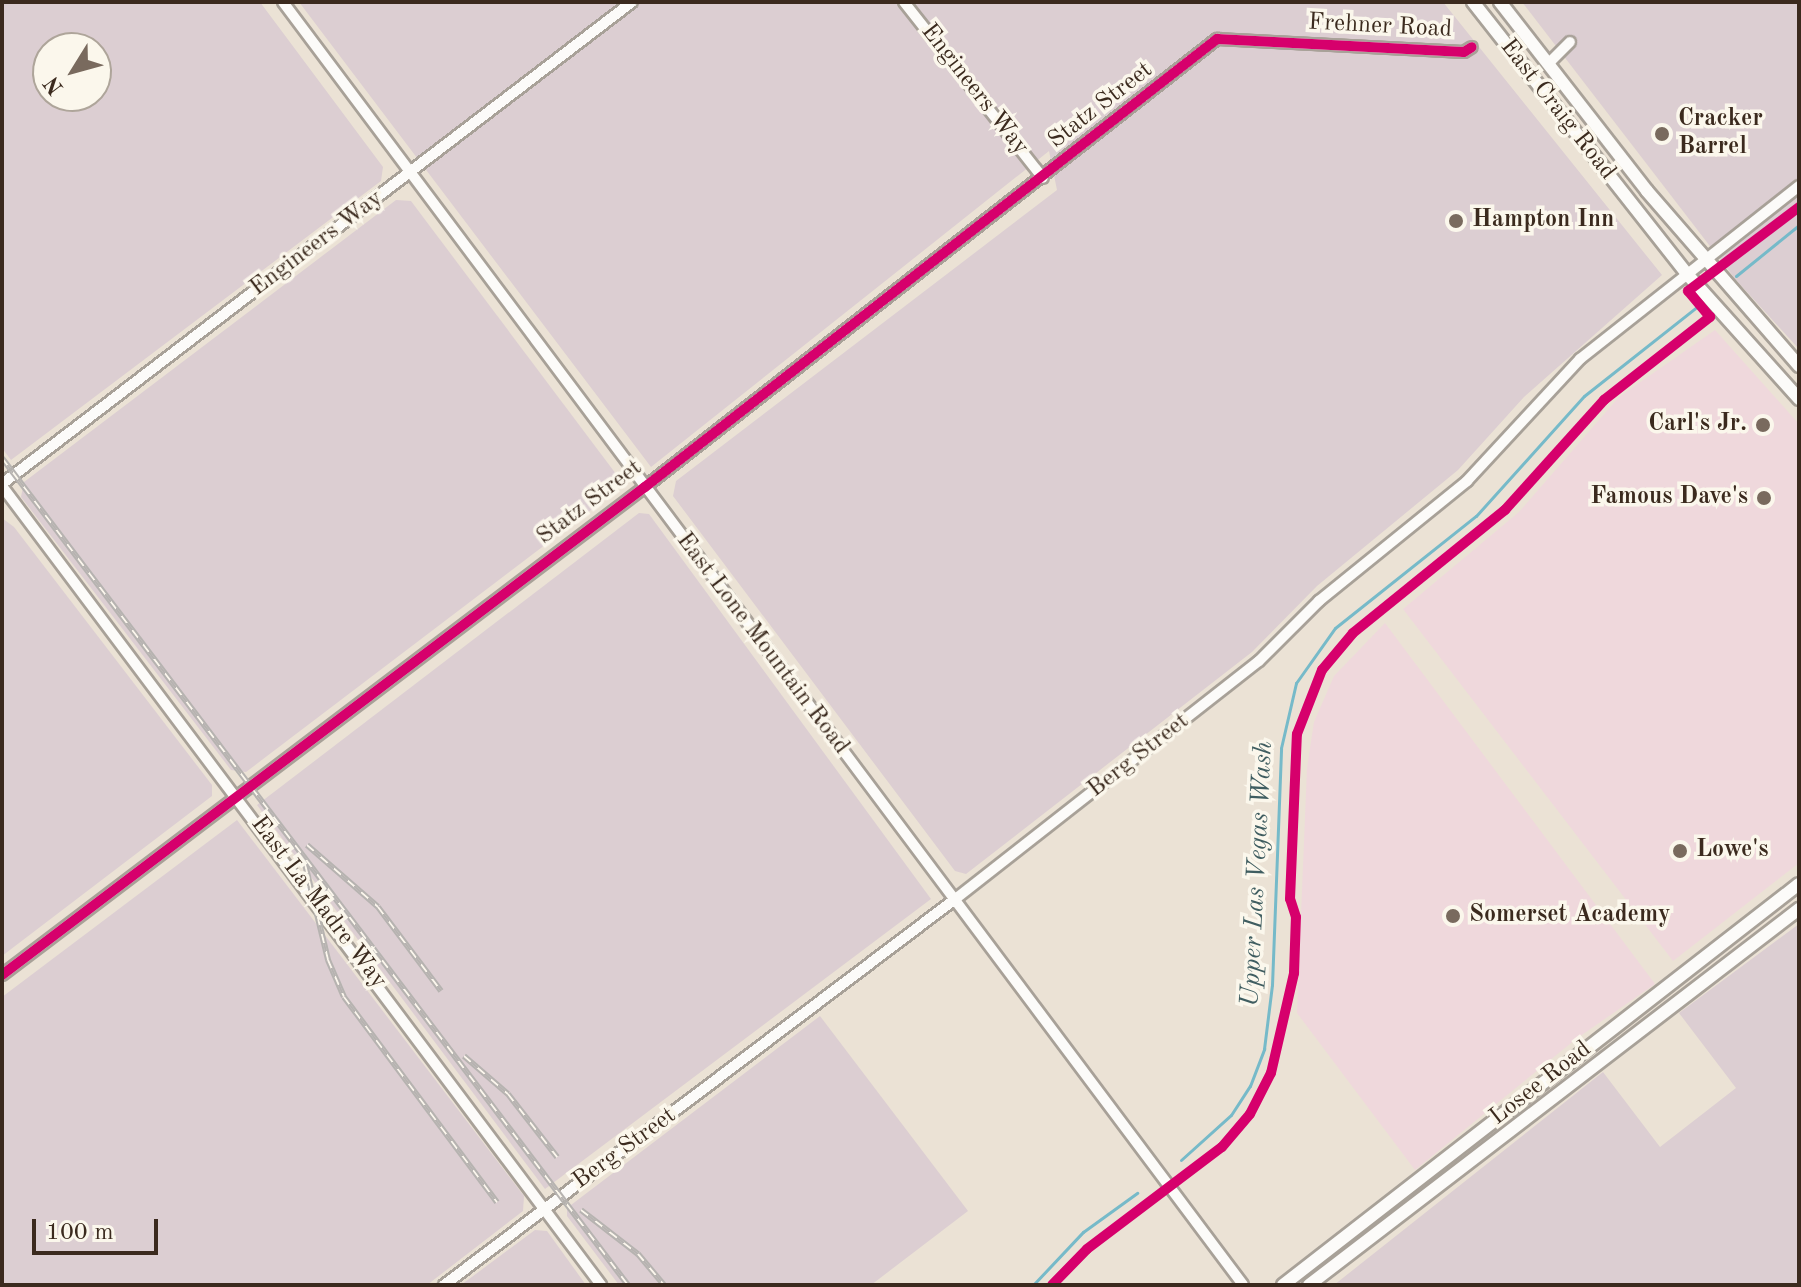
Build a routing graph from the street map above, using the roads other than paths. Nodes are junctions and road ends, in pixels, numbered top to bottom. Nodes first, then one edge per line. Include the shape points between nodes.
1 (283, 2) edge
2 (632, 2) edge
3 (904, 2) edge
4 (1473, 2) edge
5 (1500, 2) edge
6 (1570, 42) dead end
7 (1472, 47) dead end
8 (1196, 57) joint
9 (1548, 64) junction
10 (411, 173) junction
11 (1043, 178) junction
12 (1799, 186) edge
13 (1704, 260) junction
14 (1687, 274) junction
15 (1799, 366) edge
16 (1799, 399) edge
17 (2, 485) edge
18 (645, 487) junction
19 (238, 795) junction
20 (1799, 884) edge
21 (954, 900) junction
22 (1799, 909) edge
23 (2, 975) edge
24 (1503, 1113) junction
25 (1453, 1152) junction
26 (1460, 1169) junction
27 (545, 1208) junction
28 (1401, 1214) junction
29 (444, 1285) edge
30 (601, 1285) edge
31 (1243, 1285) edge
32 (1283, 1285) edge
33 (1309, 1285) edge

1 - 10 street, East Lone Mountain Road
2 - 10 street, Engineers Way
3 - 11 street, Engineers Way
4 - 14 main road, East Craig Road
5 - 9 main road, East Craig Road
6 - 9 street
7 - 8 street, Frehner Road via 1464,52 1217,39
8 - 11 street, Statz Street
9 - 13 main road, East Craig Road
10 - 17 street, Engineers Way
10 - 18 street, East Lone Mountain Road
11 - 18 street, Statz Street
12 - 13 street, Berg Street
13 - 14 street, Berg Street
13 - 15 main road, East Craig Road
14 - 16 main road, East Craig Road
14 - 21 street, Berg Street via 1570,368 1467,481 1319,601 1270,652
17 - 19 street, East La Madre Way
18 - 19 street, Statz Street
18 - 21 street, East Lone Mountain Road
19 - 23 street, Statz Street
19 - 27 street, East La Madre Way
20 - 24 main road, Losee Road
21 - 27 street, Berg Street
21 - 31 street, East Lone Mountain Road
22 - 26 main road, Losee Road
24 - 25 main road, Losee Road
24 - 26 main road via 1493,1130 1464,1154
25 - 28 main road
25 - 32 main road, Losee Road
26 - 28 main road, Losee Road
27 - 29 street, Berg Street
27 - 30 street, East La Madre Way
28 - 33 main road, Losee Road

